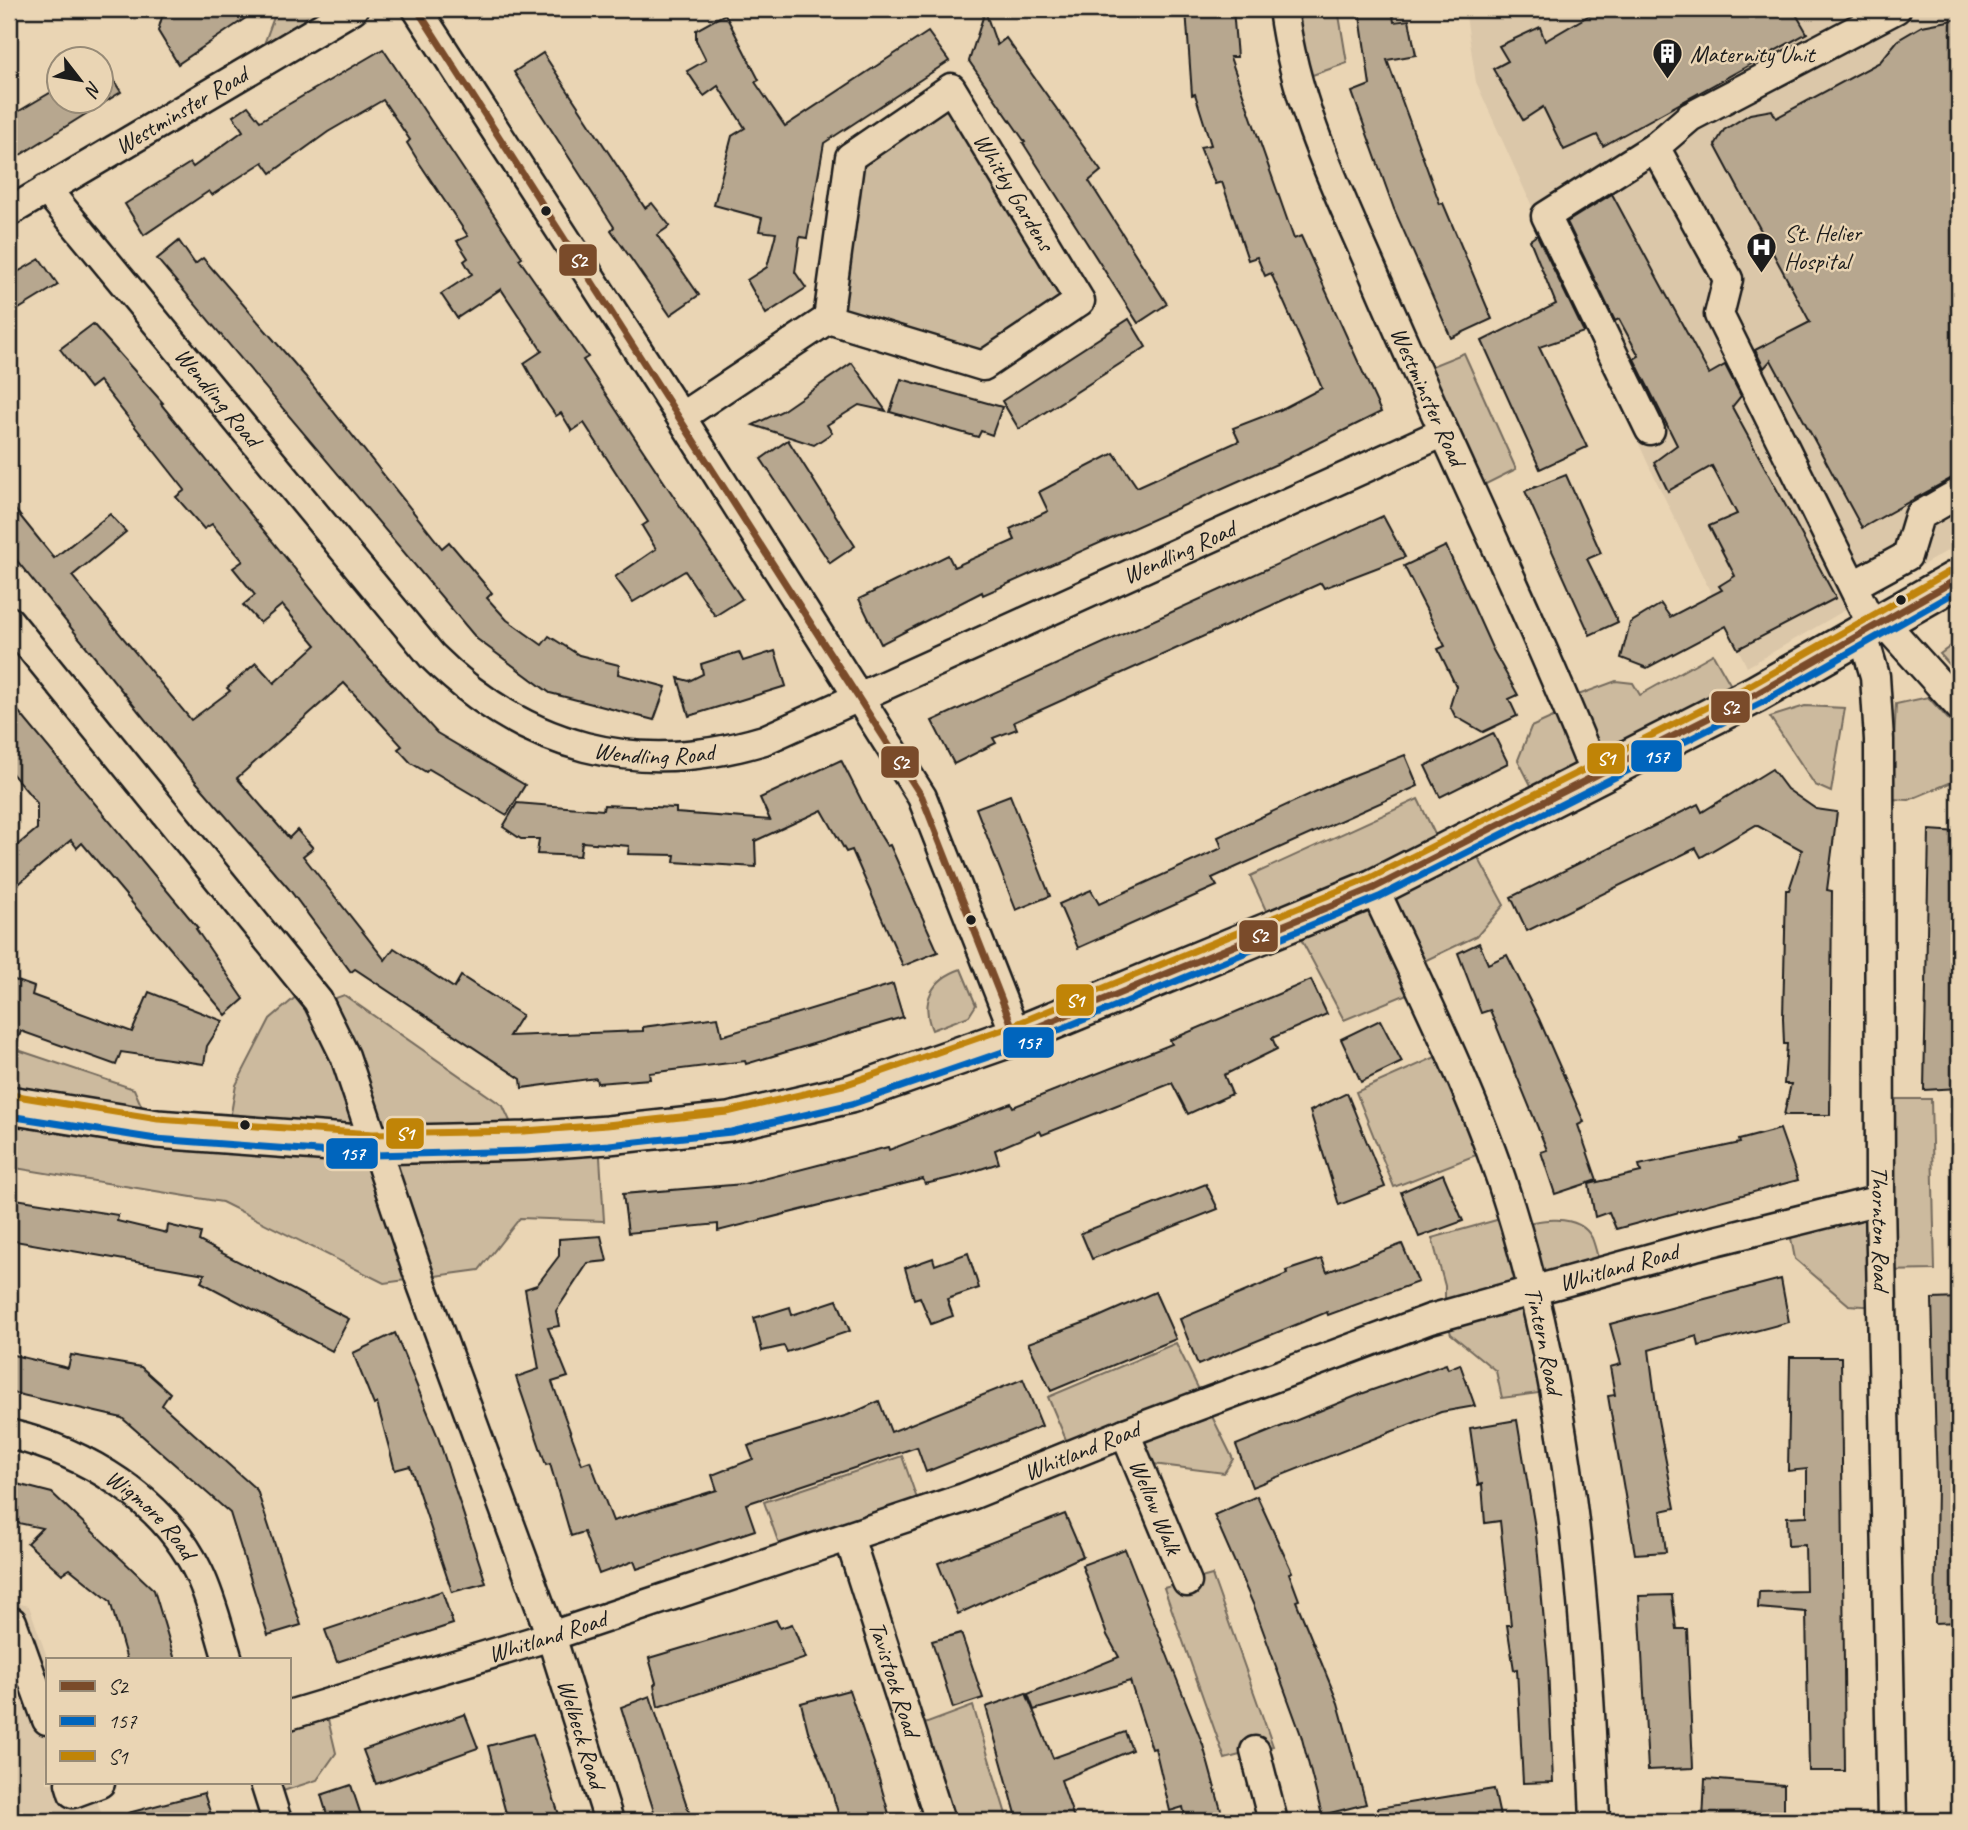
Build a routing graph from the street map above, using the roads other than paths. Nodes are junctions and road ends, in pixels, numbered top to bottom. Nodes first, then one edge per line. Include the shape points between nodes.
1 (353, 9) edge
2 (417, 9) edge
3 (1283, 9) edge
4 (1896, 9) edge
5 (1655, 147) junction
6 (46, 189) junction
7 (9, 212) edge
8 (828, 319) junction
9 (681, 417) junction
10 (1650, 430) dead end
11 (1442, 433) junction
12 (1959, 493) edge
13 (1959, 578) edge
14 (1854, 585) junction
15 (9, 621) edge
16 (1873, 629) junction
17 (859, 697) junction
18 (1959, 706) edge
19 (1596, 777) junction
20 (1374, 888) junction
21 (1016, 1037) junction
22 (9, 1105) edge
23 (373, 1145) junction
24 (1880, 1200) junction
25 (1533, 1292) junction
26 (1125, 1433) junction
27 (9, 1434) edge
28 (849, 1537) junction
29 (1187, 1582) dead end
30 (9, 1621) edge
31 (551, 1636) junction
32 (227, 1658) edge
33 (290, 1715) edge
34 (46, 1717) edge
35 (1255, 1751) dead end
36 (70, 1784) edge
37 (97, 1784) edge
38 (265, 1784) edge
39 (277, 1821) edge
40 (609, 1821) edge
41 (940, 1821) edge
42 (1273, 1821) edge
43 (1595, 1821) edge
44 (1892, 1821) edge

1 - 6 street, Westminster Road
2 - 9 street
3 - 11 street, Westminster Road via 1288,50 1307,118
4 - 5 street via 1690,117
5 - 10 street via 1546,216
5 - 14 street via 1728,279 1719,315
6 - 7 street, Westminster Road
6 - 17 street, Wendling Road via 432,656 463,687 495,709 560,741 598,752 669,758 712,754 764,740
8 - 8 street, Whitby Gardens via 850,157 951,89 1080,301 983,366
8 - 9 street
9 - 17 street
11 - 17 street, Wendling Road
11 - 19 street, Westminster Road via 1480,506
12 - 14 street via 1919,516 1907,555
13 - 16 main road
14 - 16 street
15 - 23 street, Welbeck Road via 307,984 345,1056
16 - 18 street
16 - 19 main road
16 - 24 street, Thornton Road via 1879,740
17 - 21 street via 922,797
19 - 20 main road
20 - 21 main road
20 - 25 street, Tintern Road via 1449,1051 1500,1178
21 - 23 main road via 850,1094 729,1122 525,1141
22 - 23 main road via 157,1129
23 - 31 street, Welbeck Road
24 - 25 street, Whitland Road
24 - 44 street, Thornton Road
25 - 26 street, Whitland Road via 1430,1319
25 - 43 street, Tintern Road via 1571,1485 1584,1601
26 - 28 street, Whitland Road via 964,1498
26 - 29 street, Wellow Walk
27 - 32 street, Wigmore Road via 77,1457 148,1505 199,1572
28 - 31 street, Whitland Road
28 - 41 street, Tavistock Road
30 - 34 street
31 - 33 street, Whitland Road
31 - 40 street, Welbeck Road
35 - 42 street
36 - 37 street via 73,1793
38 - 39 street

